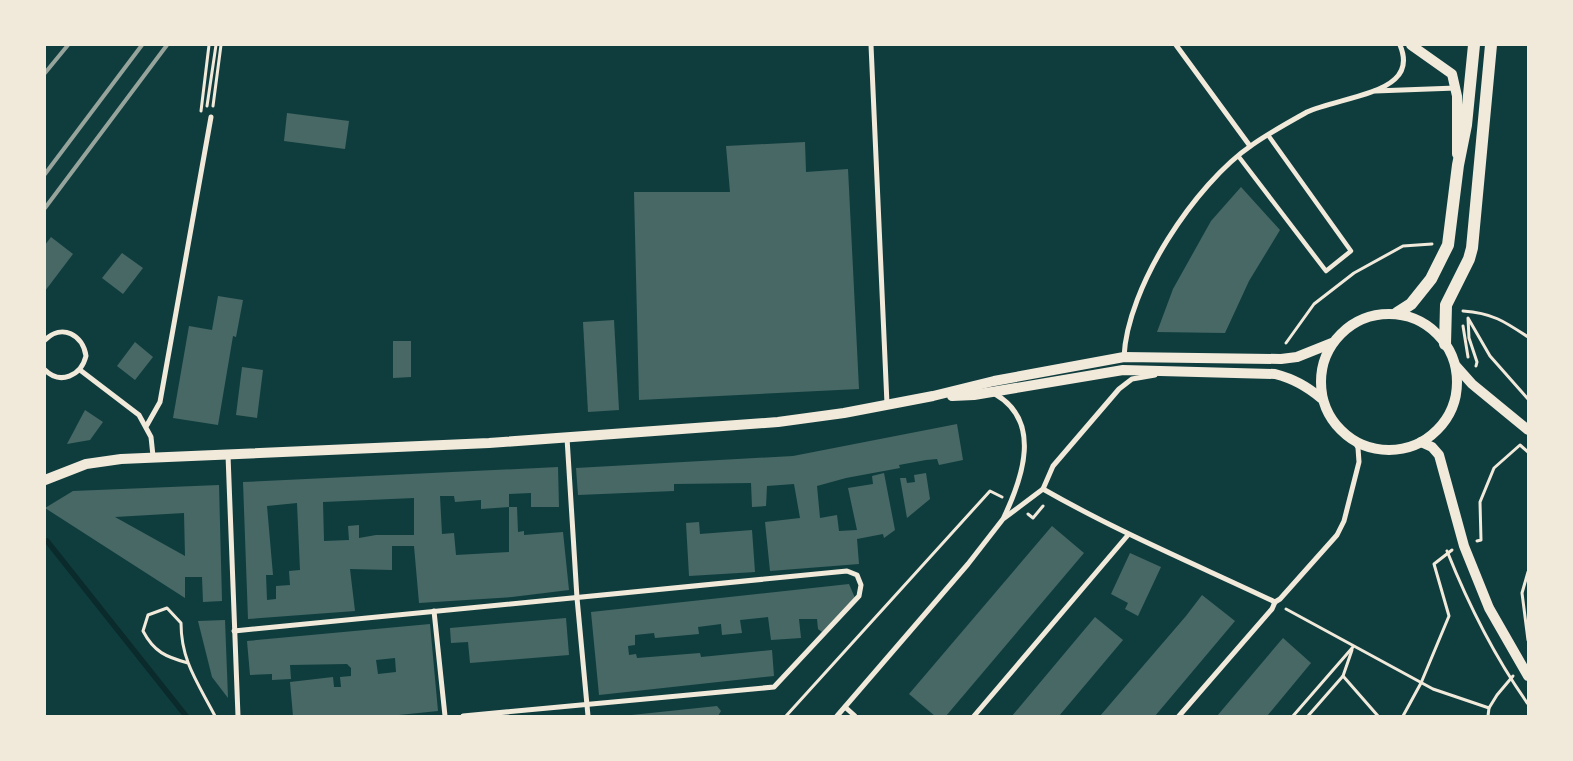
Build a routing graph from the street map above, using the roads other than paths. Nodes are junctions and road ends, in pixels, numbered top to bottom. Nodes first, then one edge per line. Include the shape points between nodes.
1 (871, 45) edge
2 (1176, 45) edge
3 (1400, 45) edge
4 (1411, 45) edge
5 (1474, 45) edge
6 (1490, 45) edge
7 (1456, 88) junction
8 (1374, 91) junction
9 (211, 117) road end
10 (1268, 135) junction
11 (1250, 146) junction
12 (1239, 157) junction
13 (1458, 165) junction
14 (1397, 314) junction
15 (45, 340) edge
16 (1332, 343) junction
17 (1445, 344) junction
18 (1124, 357) junction
19 (1454, 364) junction
20 (45, 370) edge
21 (80, 370) junction
22 (1190, 370) junction
23 (992, 392) junction
24 (933, 396) junction
25 (1321, 398) junction
26 (887, 405) junction
27 (146, 426) junction
28 (1528, 430) edge
29 (567, 438) junction
30 (1354, 440) junction
31 (1421, 442) junction
32 (228, 455) junction
33 (154, 456) junction
34 (45, 480) edge
35 (1043, 489) junction
36 (1003, 519) junction
37 (1128, 535) junction
38 (577, 598) junction
39 (1275, 602) junction
40 (434, 611) junction
41 (234, 631) junction
42 (1528, 676) edge
43 (587, 704) junction
44 (845, 707) junction
45 (238, 716) edge
46 (444, 716) edge
47 (463, 716) edge
48 (588, 716) edge
49 (837, 716) edge
50 (855, 716) edge
51 (974, 716) edge
52 (1179, 716) edge

1 - 26 street
2 - 11 street
3 - 8 street via 1404,57 1400,74 1394,81
4 - 7 main road via 1448,69
5 - 13 main road via 1466,125
6 - 17 main road via 1472,248 1446,305
7 - 8 street
7 - 13 main road
8 - 10 street via 1308,112
9 - 27 street via 160,402
10 - 11 street
10 - 12 street via 1351,251 1326,271
11 - 12 street
12 - 18 street via 1187,211 1150,269 1128,324
13 - 14 main road via 1448,245 1431,279 1411,304
14 - 16 main road via 1359,320
14 - 17 main road via 1424,323
15 - 21 street via 60,332 80,339 86,356
16 - 18 main road via 1281,359
16 - 25 main road via 1320,374
17 - 19 main road
18 - 24 main road via 994,380
19 - 28 main road via 1472,384
19 - 31 main road via 1457,378 1455,400 1446,420
20 - 21 street via 60,378 73,376
21 - 27 street via 139,415
22 - 23 main road via 1122,370
22 - 25 main road via 1275,374 1305,385
22 - 35 street via 1141,376 1127,382 1053,466
23 - 24 main road
23 - 36 street via 1005,399 1023,424 1023,465 1018,488
24 - 26 main road
25 - 30 main road via 1331,419
26 - 29 main road via 778,422
27 - 33 street
29 - 32 main road
29 - 38 street
30 - 31 main road via 1367,447 1390,450 1412,447
30 - 39 street via 1359,462 1344,521 1337,535
31 - 42 main road via 1440,455 1464,546 1489,608
32 - 33 main road
32 - 41 street
33 - 34 main road via 86,464
35 - 36 street
35 - 37 street
36 - 44 street
37 - 39 street
37 - 51 street
38 - 40 street
38 - 43 street
38 - 43 street via 847,571 857,574 861,586 859,596 774,688
39 - 52 street
40 - 41 street
40 - 46 street
41 - 45 street
43 - 47 street
43 - 48 street
44 - 49 street
44 - 50 street

